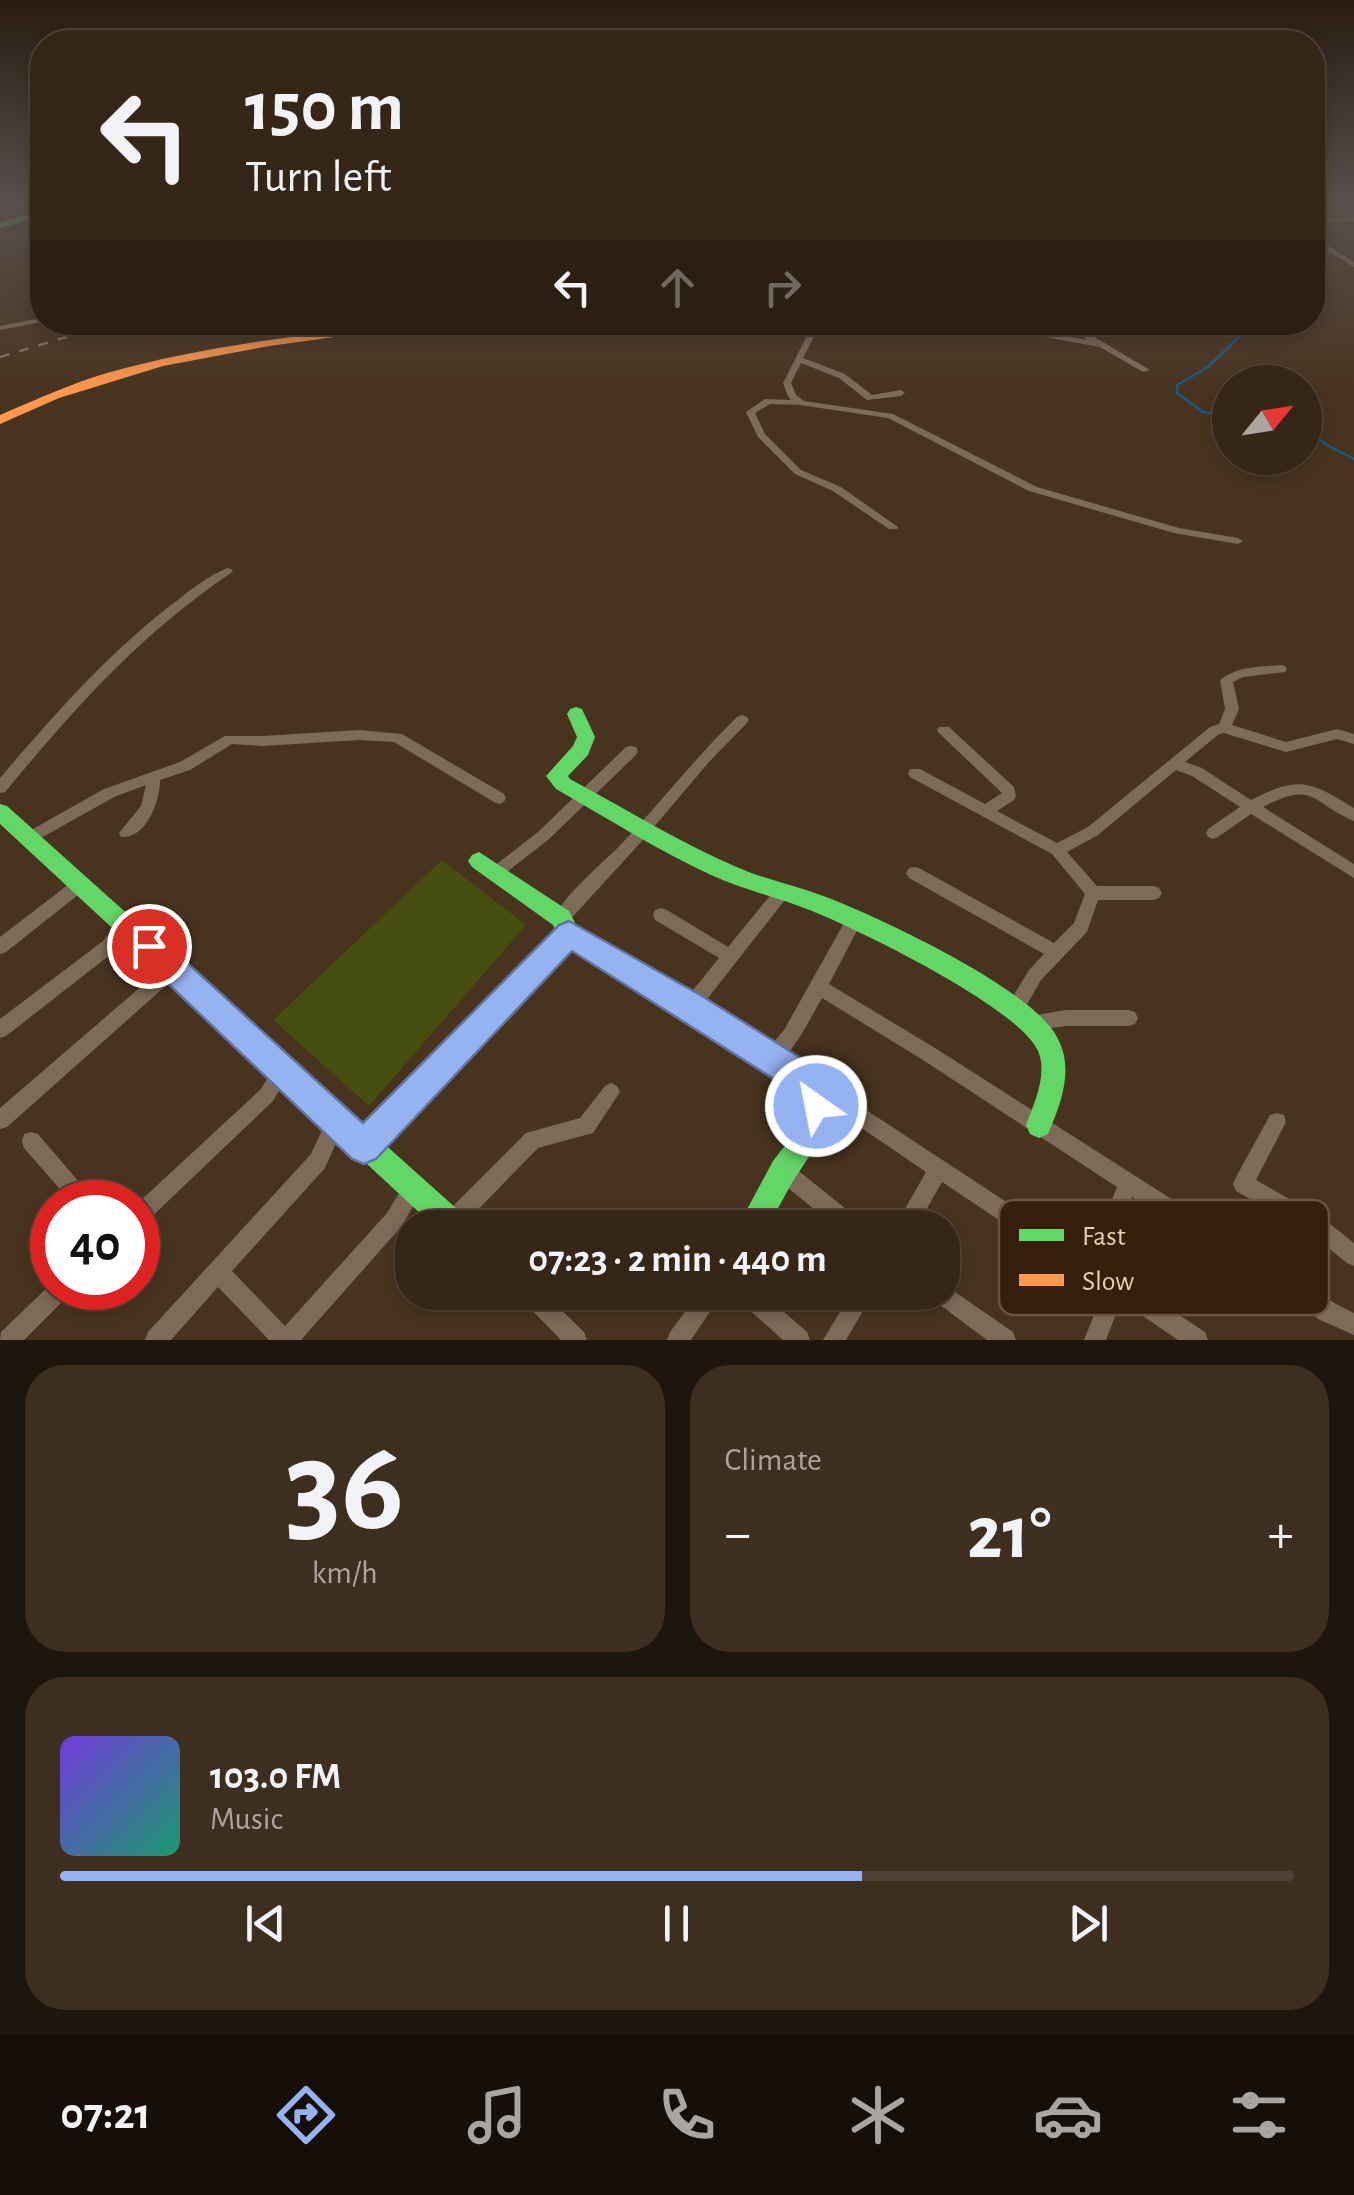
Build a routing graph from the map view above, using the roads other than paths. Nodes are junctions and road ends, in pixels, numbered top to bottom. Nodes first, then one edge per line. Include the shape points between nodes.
1 (30, 322) edge
2 (0, 328) edge
3 (328, 335) edge
4 (811, 335) edge
5 (1048, 335) edge
6 (1087, 335) edge
7 (1104, 344) junction
8 (798, 360) junction
9 (1146, 370) dead end
10 (901, 393) dead end
11 (801, 403) junction
12 (0, 420) edge
13 (893, 527) dead end
14 (1238, 540) dead end
15 (228, 572) dead end
16 (1281, 669) dead end
17 (576, 714) dead end
18 (742, 720) dead end
19 (1224, 728) junction
20 (944, 730) dead end
21 (1351, 733) edge
22 (631, 751) dead end
23 (1174, 764) junction
24 (915, 774) dead end
25 (154, 779) junction
26 (0, 788) edge
27 (582, 796) junction
28 (499, 798) dead end
29 (1251, 806) junction
30 (0, 812) edge
31 (985, 812) junction
32 (1354, 815) edge
33 (645, 827) junction
34 (126, 833) dead end
35 (1213, 833) dead end
36 (28, 838) junction
37 (1057, 850) junction
38 (480, 861) dead end
39 (498, 871) junction
40 (1354, 872) edge
41 (914, 873) dead end
42 (78, 886) junction
43 (783, 891) junction
44 (1093, 892) junction
45 (1154, 893) dead end
46 (661, 916) dead end
47 (854, 921) junction
48 (126, 923) junction
49 (565, 926) junction
50 (0, 946) edge
51 (1056, 952) junction
52 (730, 957) junction
53 (172, 970) junction
54 (819, 987) junction
55 (691, 1006) junction
56 (1015, 1009) junction
57 (1130, 1018) dead end
58 (1032, 1024) junction
59 (0, 1030) edge
60 (770, 1060) junction
61 (282, 1068) junction
62 (816, 1087) junction
63 (611, 1092) dead end
64 (3, 1115) edge
65 (337, 1120) junction
66 (1277, 1122) dead end
67 (1040, 1125) junction
68 (30, 1140) dead end
69 (364, 1147) junction
70 (939, 1170) junction
71 (783, 1171) junction
72 (65, 1180) edge
73 (1128, 1182) junction
74 (413, 1189) junction
75 (160, 1195) edge
76 (1121, 1200) edge
77 (1156, 1200) edge
78 (1270, 1200) edge
79 (999, 1209) edge
80 (437, 1210) edge
81 (468, 1210) edge
82 (761, 1210) edge
83 (832, 1210) edge
84 (915, 1210) edge
85 (1329, 1237) edge
86 (1354, 1256) edge
87 (218, 1271) junction
88 (960, 1307) edge
89 (40, 1310) edge
90 (544, 1310) edge
91 (700, 1310) edge
92 (764, 1310) edge
93 (853, 1310) edge
94 (1329, 1312) edge
95 (1105, 1315) edge
96 (1160, 1315) edge
97 (1354, 1324) edge
98 (570, 1338) edge
99 (9, 1340) edge
100 (156, 1340) edge
101 (285, 1340) edge
102 (678, 1340) edge
103 (798, 1340) edge
104 (834, 1340) edge
105 (1005, 1340) edge
106 (1095, 1340) edge
107 (1197, 1340) edge

1 - 2 street
3 - 12 main road via 149,362 58,392
4 - 8 street
5 - 7 street
6 - 7 street
7 - 9 street
8 - 10 street via 842,376 870,398
8 - 11 street via 787,383
11 - 13 street via 768,402 750,412 798,472
11 - 14 street via 890,416 1032,489 1178,531
15 - 26 street via 189,595 106,665
16 - 19 street via 1226,680 1232,709
17 - 27 main road via 586,737 556,776
18 - 33 street
19 - 21 street via 1286,747
19 - 23 street
20 - 31 street via 1009,790
22 - 27 street
23 - 29 street
23 - 37 street via 1093,831
24 - 31 street
25 - 28 street via 230,739 374,734 397,737
25 - 34 street via 148,810
25 - 36 street via 109,792
27 - 33 main road
27 - 39 street
29 - 32 street via 1300,785
29 - 35 street
29 - 40 street
30 - 36 main road
31 - 37 street
33 - 43 main road via 737,877
33 - 49 street via 587,885
36 - 42 main road
37 - 44 street
38 - 39 main road
39 - 49 main road
41 - 51 street
42 - 48 main road
42 - 50 street
43 - 47 main road
43 - 52 street
44 - 45 street
44 - 51 street via 1081,927
46 - 52 street
47 - 54 street
47 - 56 main road
48 - 53 main road
48 - 59 street via 109,946
49 - 55 main road
49 - 69 street
51 - 56 street
52 - 55 street
53 - 61 main road
53 - 64 street
54 - 60 street
54 - 67 street
55 - 60 main road
56 - 58 main road
57 - 58 street
58 - 67 main road via 1054,1064
60 - 62 main road
61 - 65 main road
61 - 75 street via 267,1095
62 - 70 street
62 - 71 main road via 813,1131
63 - 81 street via 586,1126 533,1140
65 - 69 main road
65 - 87 street via 318,1161
66 - 78 street via 1243,1184
67 - 73 street
68 - 72 street
69 - 74 main road
70 - 79 street
70 - 84 street
71 - 82 main road
71 - 83 street
73 - 76 street
73 - 77 street
74 - 80 main road
74 - 101 street via 394,1220
85 - 86 street
87 - 100 street
87 - 101 street
88 - 105 street
89 - 99 street
90 - 98 street
91 - 102 street
92 - 103 street
93 - 104 street
94 - 97 street
95 - 106 street
96 - 107 street

